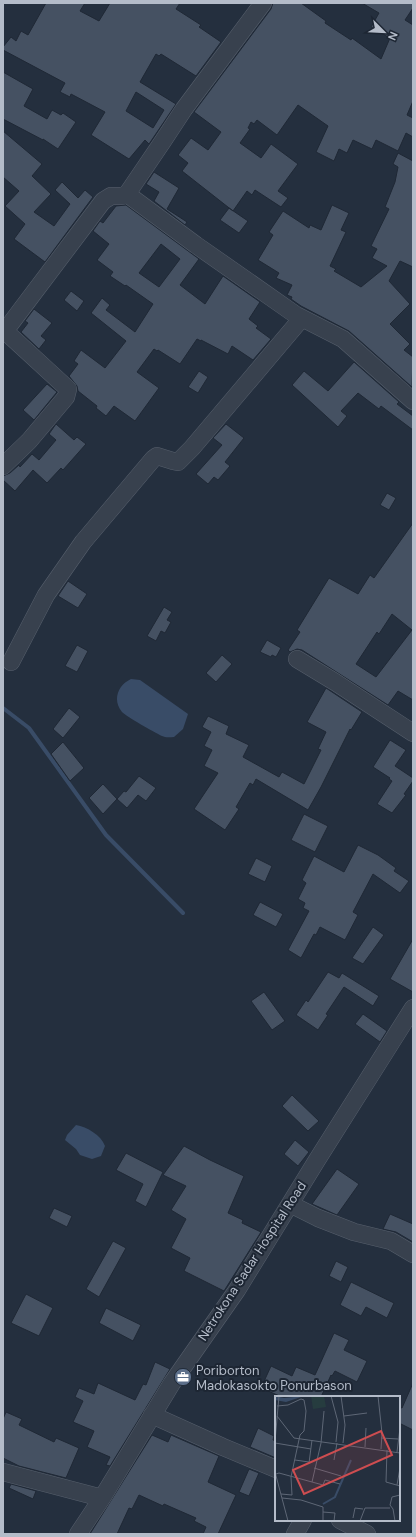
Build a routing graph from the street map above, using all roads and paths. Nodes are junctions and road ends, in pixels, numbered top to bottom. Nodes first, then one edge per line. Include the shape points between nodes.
1 (263, 3) edge
2 (127, 194) junction
3 (302, 318) junction
4 (413, 401) edge
5 (3, 466) edge
6 (297, 659) dead end
7 (11, 662) dead end
8 (413, 733) edge
9 (413, 1008) edge
10 (290, 1204) junction
11 (413, 1254) edge
12 (152, 1415) junction
13 (275, 1469) edge
14 (3, 1472) edge
15 (102, 1498) junction
16 (302, 1521) edge
17 (342, 1521) edge
18 (78, 1534) edge
19 (295, 1534) edge
20 (367, 1534) edge

1 - 2 street via 184,109
2 - 3 street
2 - 5 street via 111,196 103,201 5,331 68,389 66,397 29,441
3 - 4 street via 343,339
3 - 7 street via 178,462 157,456 153,459 83,542 46,595
6 - 8 street
9 - 10 street, Netrokona Sadar Hospital Road
10 - 11 street via 354,1232 391,1241
10 - 12 street, Netrokona Sadar Hospital Road via 237,1290
12 - 13 street
12 - 15 street, Netrokona Sadar Hospital Road
14 - 15 street
15 - 18 street, Netrokona Sadar Hospital Road
16 - 19 street
17 - 20 street

